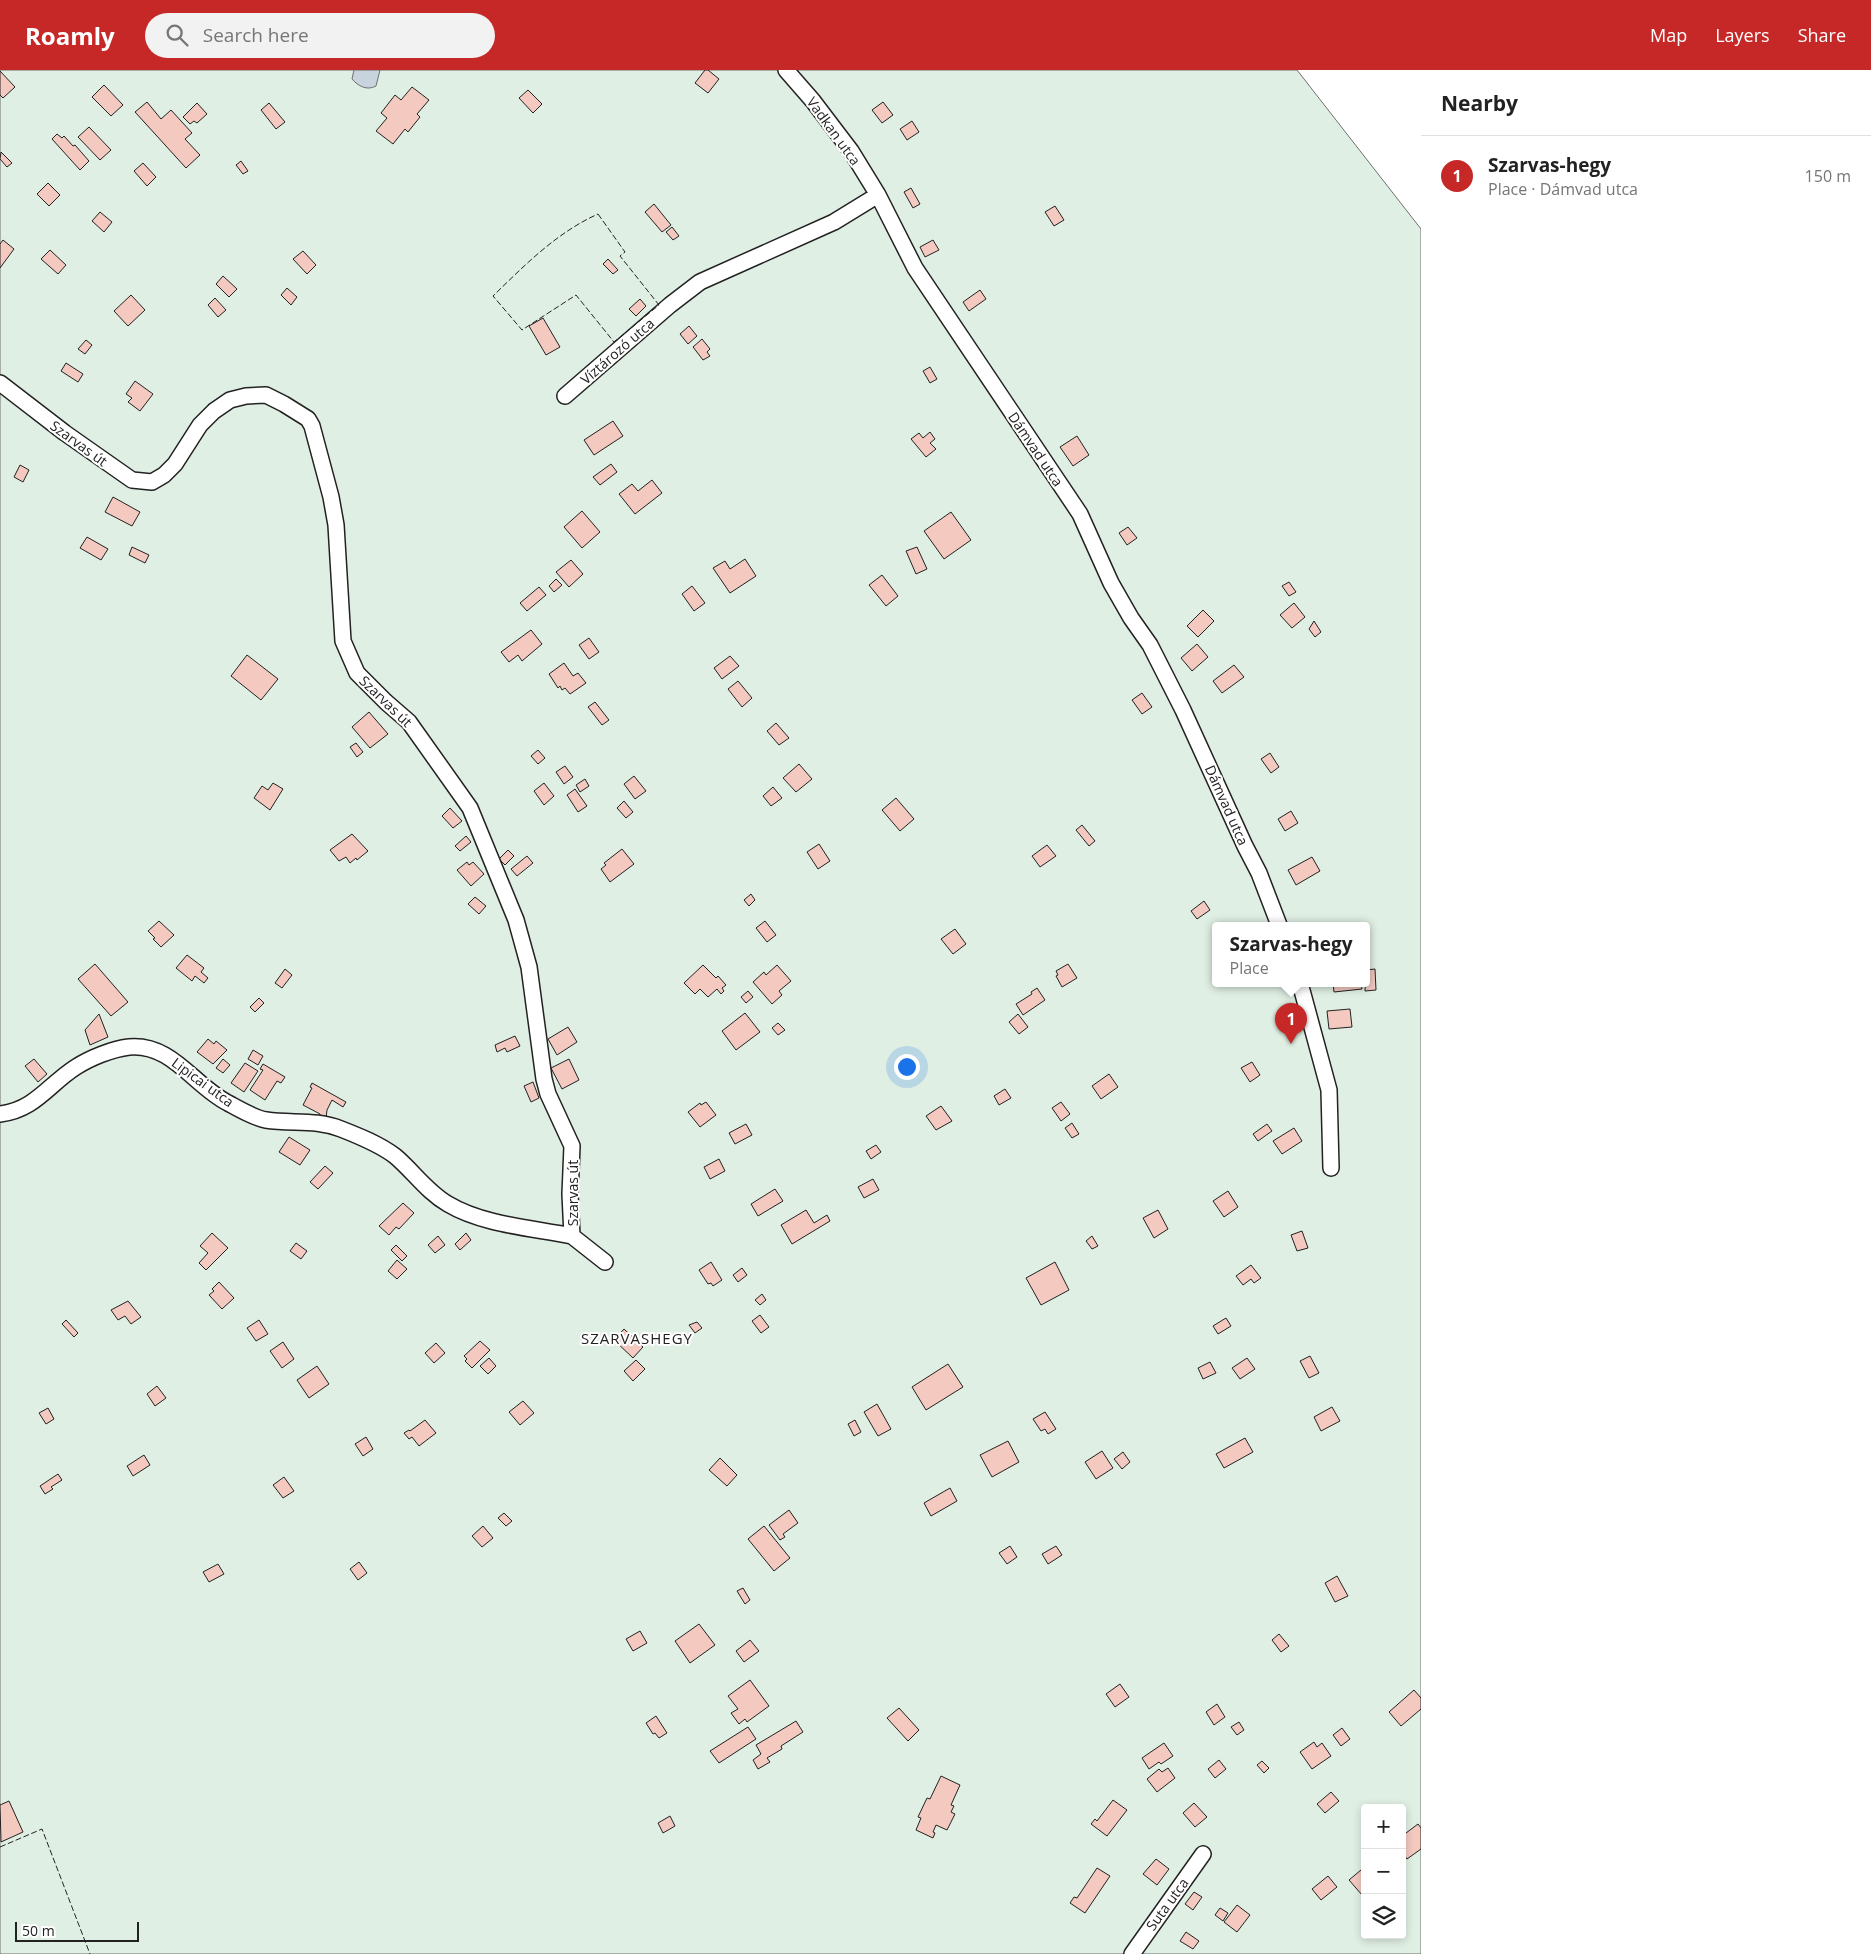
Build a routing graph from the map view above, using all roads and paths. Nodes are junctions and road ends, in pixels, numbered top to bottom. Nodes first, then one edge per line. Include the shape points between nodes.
1 (786, 70) edge
2 (878, 195) junction
3 (0, 383) edge
4 (565, 396) dead end
5 (1278, 922) edge
6 (1301, 987) edge
7 (0, 1114) edge
8 (1331, 1168) dead end
9 (572, 1236) junction
10 (604, 1262) dead end
11 (1203, 1854) dead end
12 (1132, 1954) edge

1 - 2 street, Vadkan utca via 852,151
2 - 4 street, Víztározó utca via 834,222 700,282
2 - 5 street, Dámvad utca via 916,268 1080,514 1111,583 1150,645 1183,710 1259,873
3 - 9 street, Szarvas út via 132,480 152,482 164,475 200,425 230,400 266,396 308,419 336,525 344,641 357,673 409,722 470,808 516,920 530,967 544,1079 572,1146
6 - 8 street via 1329,1090
7 - 9 street, Lipicai utca via 28,1106 76,1067 113,1051 130,1047 151,1050 168,1056 227,1103 264,1120 323,1123 376,1144 396,1157 448,1204 482,1219
9 - 10 street, Szarvas út
11 - 12 street, Suta utca

